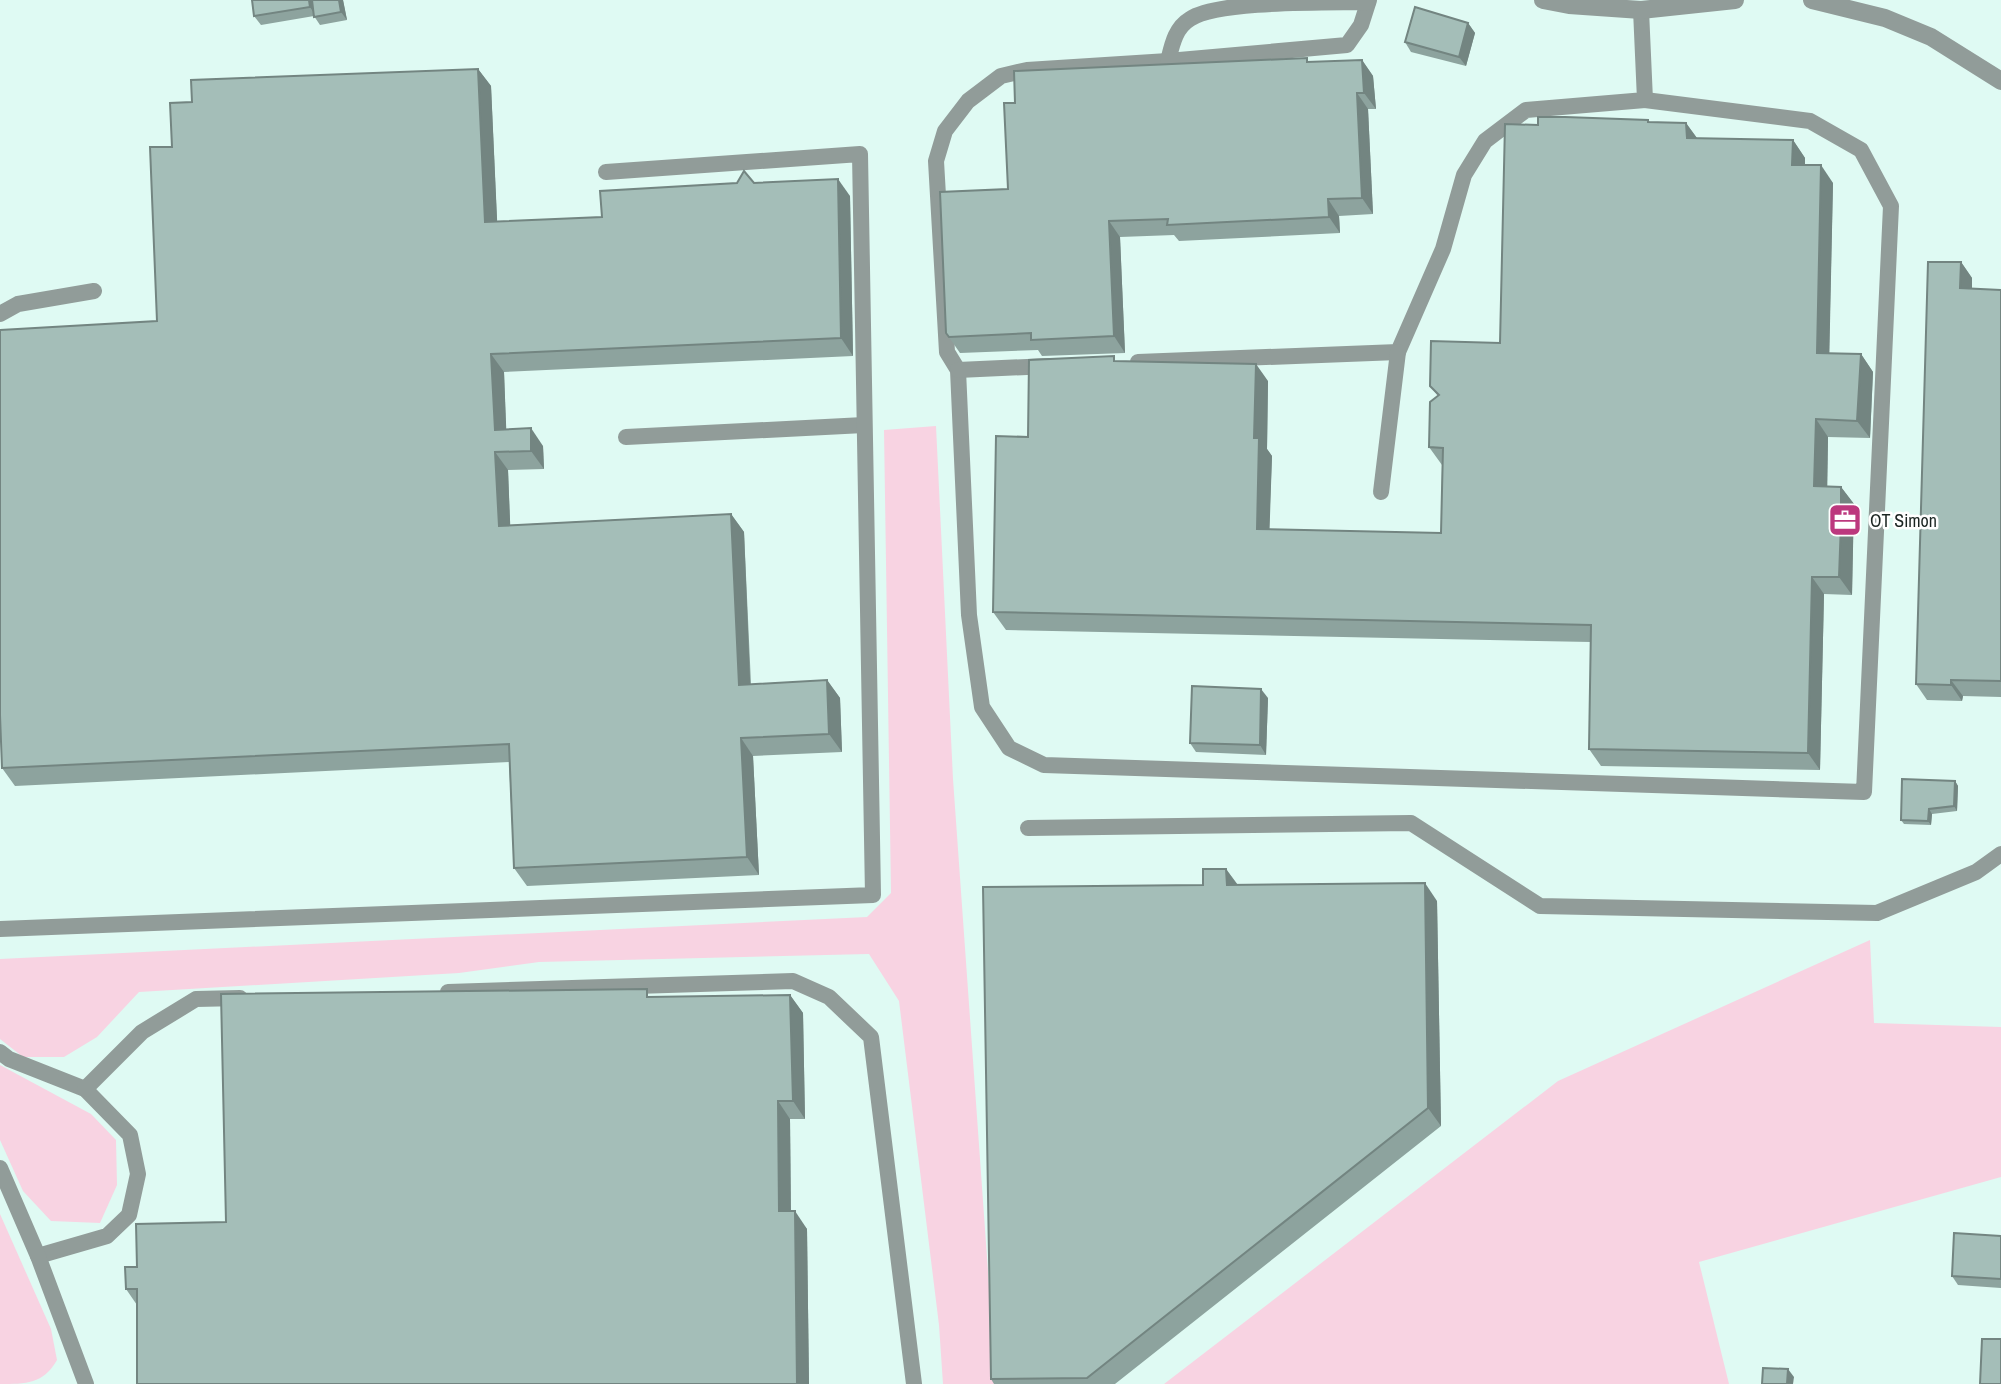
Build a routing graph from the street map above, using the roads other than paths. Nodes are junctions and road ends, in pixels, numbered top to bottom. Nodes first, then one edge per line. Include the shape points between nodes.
1 (1543, 0) edge
2 (1735, 0) edge
3 (1812, 0) edge
4 (1369, 1) edge
5 (1641, 10) junction
6 (1168, 61) junction
7 (2001, 81) edge
8 (1645, 100) junction
9 (606, 172) dead end
10 (94, 291) dead end
11 (0, 314) edge
12 (1398, 352) junction
13 (1123, 363) edge
14 (1068, 365) edge
15 (958, 370) junction
16 (864, 425) junction
17 (626, 437) dead end
18 (1381, 492) dead end
19 (1028, 828) dead end
20 (2001, 854) edge
21 (0, 929) edge
22 (432, 992) edge
23 (252, 997) edge
24 (0, 1052) edge
25 (85, 1089) junction
26 (0, 1168) edge
27 (38, 1256) junction
28 (86, 1384) edge
29 (914, 1384) edge

1 - 5 street
2 - 5 street
3 - 7 street via 1885,18 1931,37
4 - 6 lane via 1361,25 1346,45
4 - 6 lane via 1217,8 1190,19 1176,33
5 - 8 lane
6 - 15 lane via 1027,70 1001,76 968,101 945,131 936,161 947,352
8 - 12 lane via 1526,110 1485,141 1464,174 1443,249
8 - 15 lane via 1810,121 1861,150 1891,206 1864,792 1044,765 1009,748 982,707 969,615
9 - 16 lane via 860,154
10 - 11 lane via 18,304
12 - 13 lane
12 - 18 lane
14 - 15 lane
16 - 17 lane
16 - 21 lane via 873,895
19 - 20 lane via 1411,823 1540,906 1877,913 1976,872
22 - 29 lane via 793,981 830,997 871,1037
23 - 25 lane via 197,999 142,1032
24 - 25 lane
25 - 27 lane via 130,1135 138,1174 129,1215 107,1236
26 - 27 lane
27 - 28 lane

